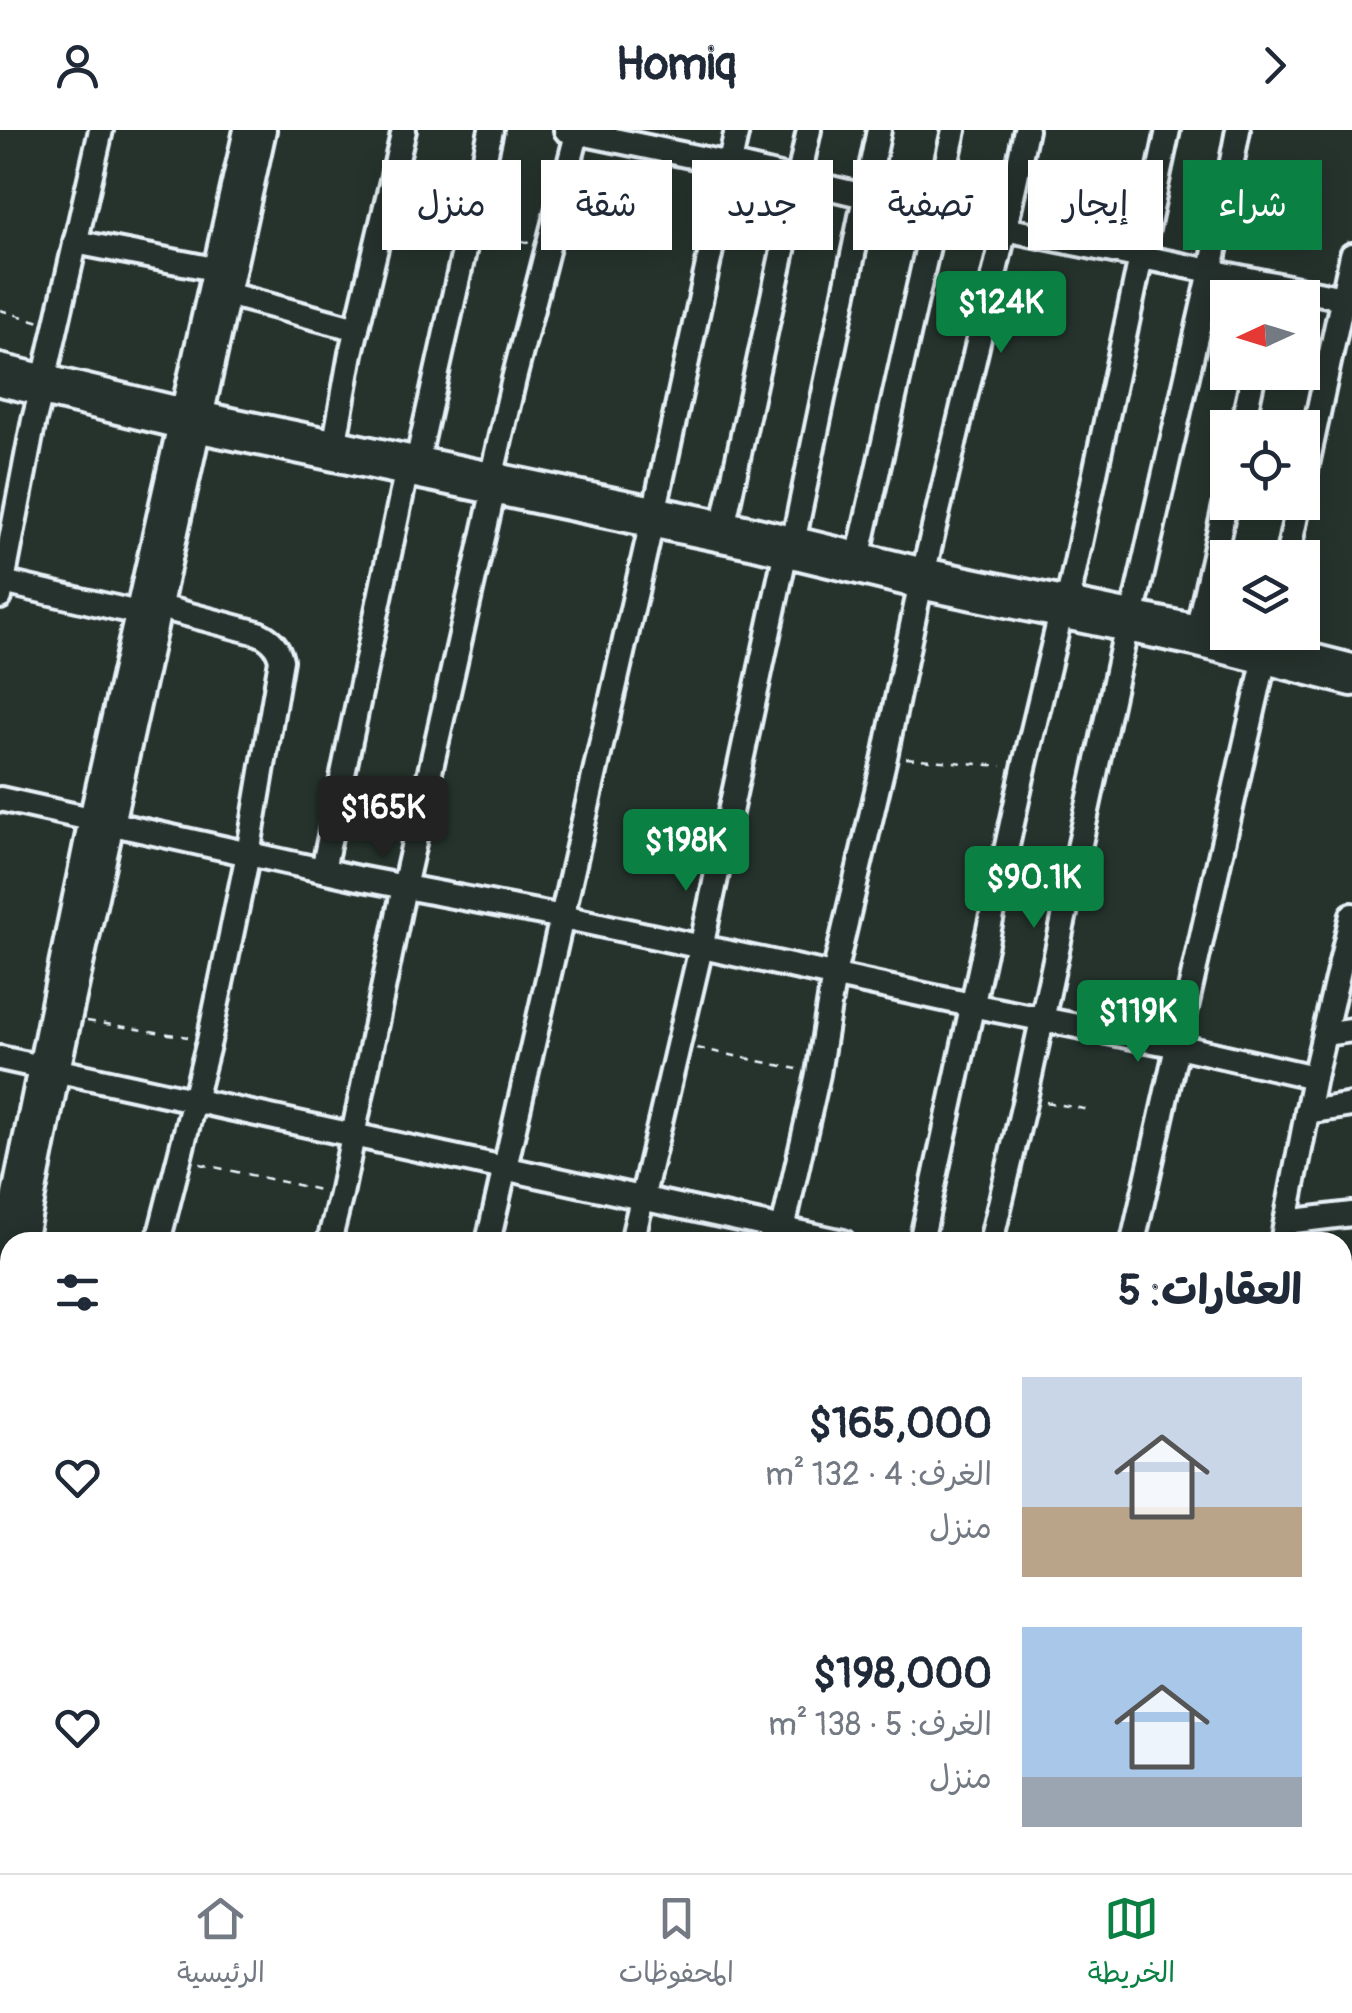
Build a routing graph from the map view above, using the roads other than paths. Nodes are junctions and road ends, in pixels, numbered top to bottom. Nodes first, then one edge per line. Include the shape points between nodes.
1 (101, 130) edge
2 (246, 130) edge
3 (264, 130) edge
4 (404, 130) edge
5 (490, 130) edge
6 (737, 130) edge
7 (810, 130) edge
8 (879, 130) edge
9 (954, 130) edge
10 (1026, 130) edge
11 (1168, 130) edge
12 (1238, 130) edge
13 (574, 131) edge
14 (711, 160) edge
15 (731, 160) edge
16 (803, 160) edge
17 (872, 160) edge
18 (948, 160) edge
19 (1008, 215) edge
20 (1008, 230) edge
21 (75, 242) junction
22 (853, 248) edge
23 (711, 250) edge
24 (783, 250) edge
25 (928, 250) edge
26 (1000, 250) edge
27 (1352, 255) edge
28 (1141, 256) junction
29 (214, 268) junction
30 (1211, 271) junction
31 (1237, 280) edge
32 (227, 294) junction
33 (1320, 296) edge
34 (1348, 299) edge
35 (357, 329) junction
36 (0, 366) edge
37 (0, 384) edge
38 (44, 385) junction
39 (1320, 414) edge
40 (192, 420) junction
41 (335, 442) junction
42 (412, 466) junction
43 (493, 484) junction
44 (653, 517) junction
45 (1222, 520) edge
46 (724, 523) junction
47 (789, 546) junction
48 (859, 554) junction
49 (922, 579) junction
50 (2, 590) edge
51 (1064, 609) junction
52 (149, 610) junction
53 (1130, 622) junction
54 (1198, 626) junction
55 (1210, 629) edge
56 (1210, 644) edge
57 (1267, 650) edge
58 (1277, 650) edge
59 (1285, 650) edge
60 (1352, 666) edge
61 (1352, 684) edge
62 (0, 798) edge
63 (102, 822) junction
64 (248, 854) junction
65 (323, 870) junction
66 (404, 887) junction
67 (1352, 915) edge
68 (564, 917) junction
69 (701, 948) junction
70 (834, 974) junction
71 (971, 1005) junction
72 (1041, 1018) junction
73 (1352, 1030) edge
74 (1324, 1034) junction
75 (1178, 1046) junction
76 (0, 1058) edge
77 (49, 1068) junction
78 (1314, 1078) junction
79 (195, 1101) junction
80 (1352, 1104) edge
81 (1307, 1112) junction
82 (353, 1135) junction
83 (503, 1168) junction
84 (641, 1199) junction
85 (1352, 1214) edge
86 (8, 1232) edge
87 (25, 1232) edge
88 (161, 1232) edge
89 (331, 1232) edge
90 (490, 1232) edge
91 (634, 1232) edge
92 (767, 1232) edge
93 (783, 1232) edge
94 (923, 1232) edge
95 (993, 1232) edge
96 (1136, 1232) edge
97 (1284, 1232) edge

1 - 21 street
2 - 29 street
3 - 32 street
4 - 35 street
5 - 42 street
6 - 15 street
7 - 16 street
8 - 17 street
9 - 18 street
10 - 19 street
11 - 28 street
12 - 30 street
13 - 14 street
13 - 43 street
20 - 28 street
21 - 29 street
21 - 38 street
22 - 47 street
23 - 44 street
24 - 46 street
25 - 48 street
26 - 49 street
27 - 34 street
28 - 30 street
28 - 51 street
29 - 40 street
30 - 31 street
30 - 53 street
32 - 35 street
32 - 40 street
33 - 34 street
34 - 39 street
35 - 41 street
36 - 38 street
37 - 38 street
38 - 40 street
38 - 50 street
40 - 41 street
40 - 42 street
40 - 52 street
41 - 42 street
42 - 43 street
42 - 65 street
43 - 44 street
43 - 66 street
44 - 46 street
44 - 47 street
44 - 68 street
45 - 54 street
46 - 47 street
47 - 48 street
47 - 49 street
47 - 69 street
48 - 49 street
49 - 51 street
49 - 70 street
50 - 52 street
51 - 53 street
51 - 71 street
52 - 63 street
52 - 64 street via 258,634 278,648
53 - 54 street
53 - 56 street
53 - 72 street
54 - 55 street
57 - 75 street
58 - 61 street
59 - 60 street
62 - 63 street
63 - 64 street
63 - 77 street
63 - 77 street via 71,1019
64 - 65 street
64 - 79 street
65 - 66 street
66 - 68 street
66 - 82 street
67 - 74 street
68 - 69 street
68 - 83 street
69 - 70 street
69 - 84 street
70 - 71 street
70 - 93 street
71 - 72 street
71 - 94 street
72 - 75 street
72 - 95 street
73 - 74 street
74 - 78 street
75 - 78 street
75 - 96 street
76 - 77 street
77 - 79 street
77 - 86 street
77 - 87 street
78 - 81 street
79 - 82 street
79 - 88 street
80 - 81 street
81 - 97 street
82 - 83 street
82 - 89 street
83 - 84 street
83 - 90 street
84 - 91 street
84 - 92 street
85 - 97 street

